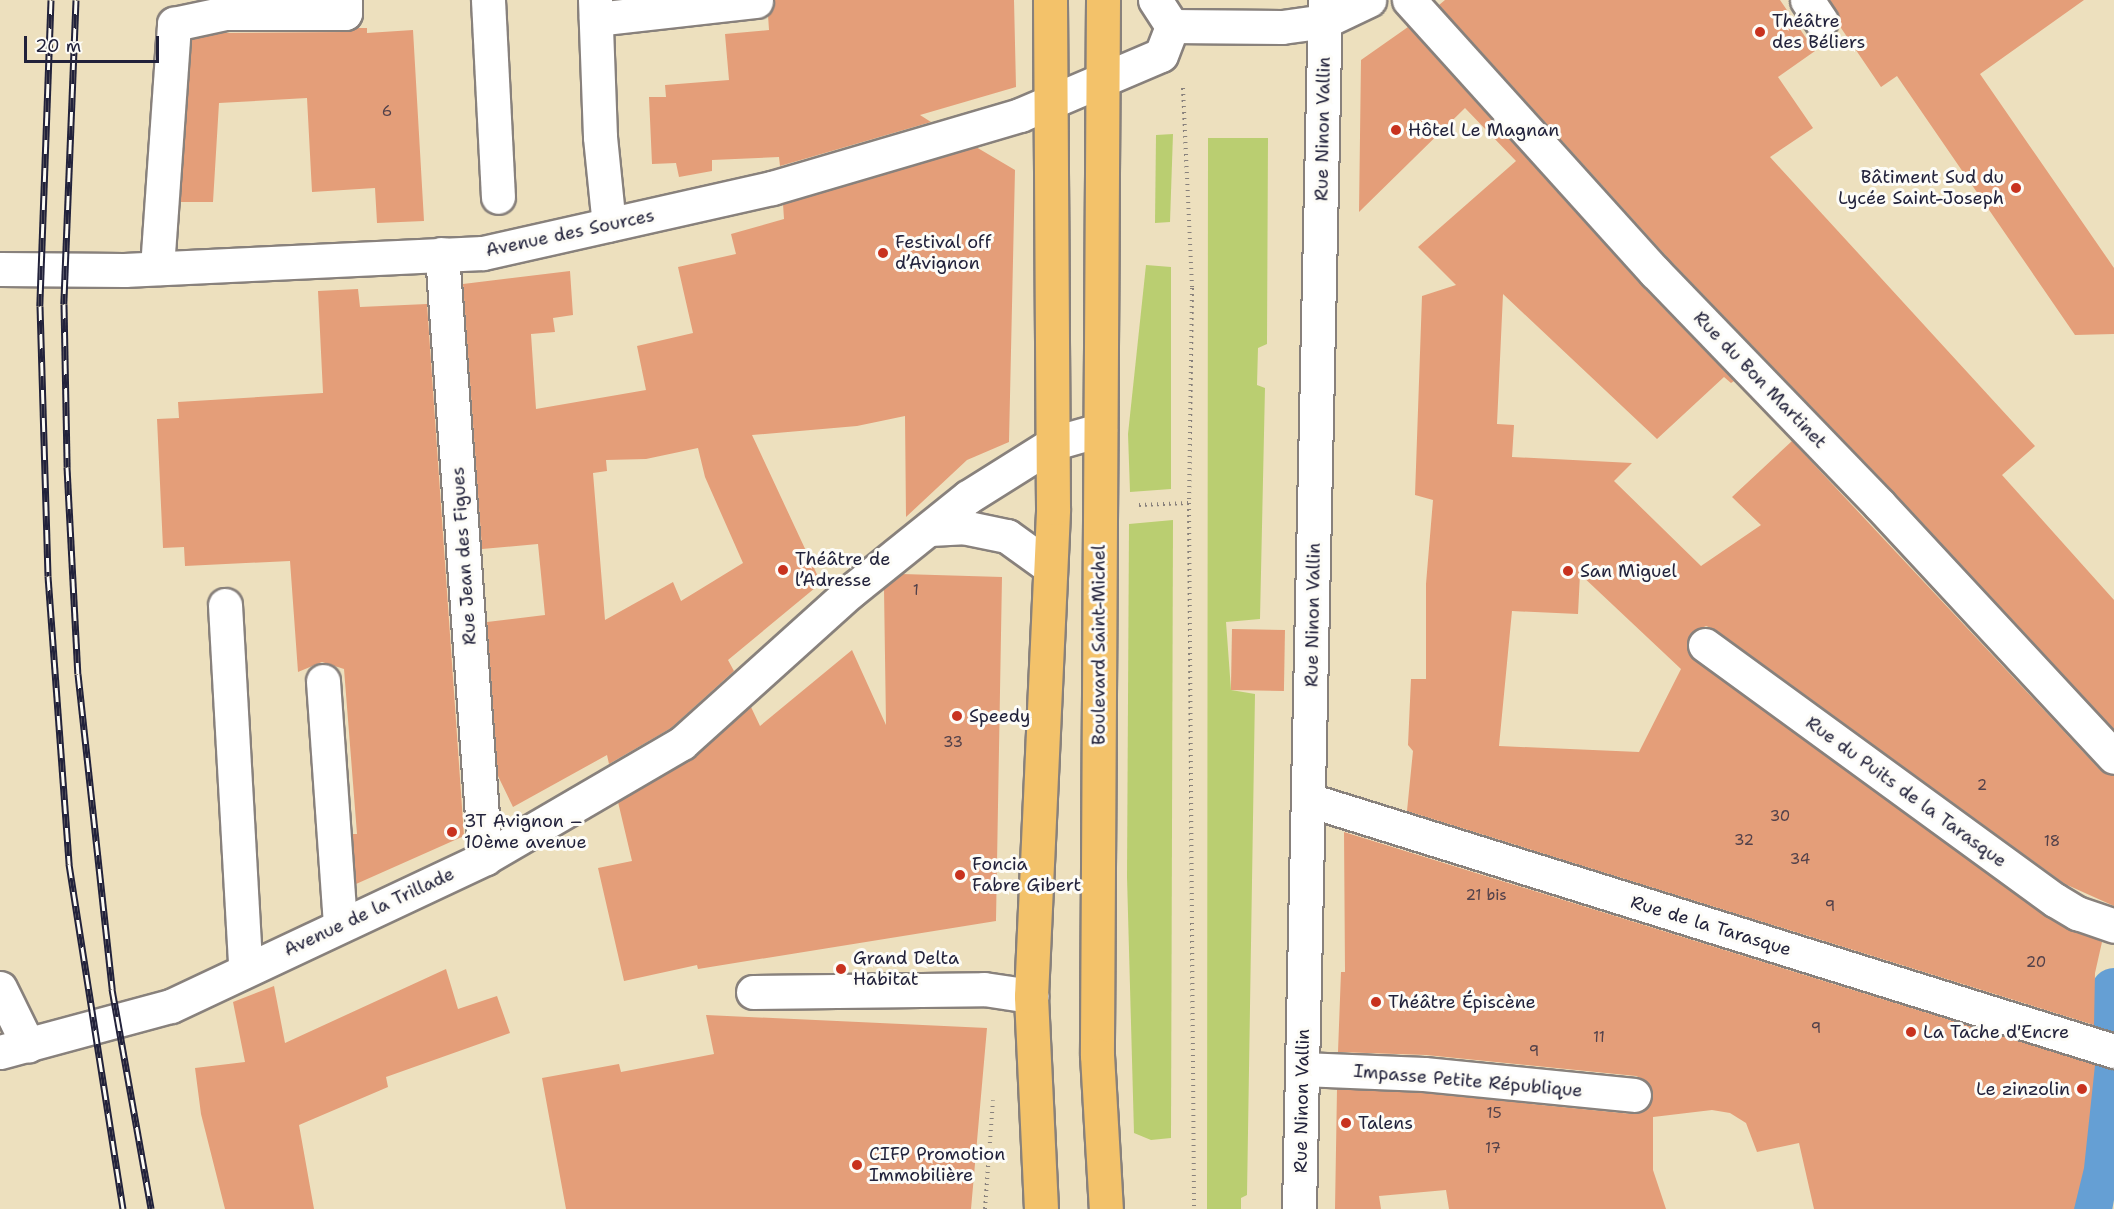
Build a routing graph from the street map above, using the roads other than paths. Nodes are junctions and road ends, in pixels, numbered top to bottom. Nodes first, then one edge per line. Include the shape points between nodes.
1 (345, 0) edge
2 (488, 0) edge
3 (1050, 0) edge
4 (1103, 0) edge
5 (1369, 0) edge
6 (1409, 0) edge
7 (756, 1) edge
8 (226, 7) edge
9 (596, 10) edge
10 (1325, 10) edge
11 (1164, 13) edge
12 (1104, 80) junction
13 (1051, 100) junction
14 (498, 197) dead end
15 (609, 225) junction
16 (442, 254) junction
17 (158, 268) junction
18 (0, 269) edge
19 (1100, 430) junction
20 (1054, 443) junction
21 (930, 529) junction
22 (1050, 567) junction
23 (225, 605) dead end
24 (1705, 645) dead end
25 (323, 681) dead end
26 (2114, 757) edge
27 (1309, 800) junction
28 (485, 858) junction
29 (340, 924) junction
30 (2114, 926) edge
31 (245, 968) junction
32 (0, 988) edge
33 (753, 992) dead end
34 (1031, 996) junction
35 (14, 1049) edge
36 (2114, 1051) edge
37 (1302, 1069) junction
38 (1634, 1095) dead end
39 (1041, 1209) edge
40 (1106, 1209) edge
41 (1299, 1209) edge

1 - 8 street via 345,12
2 - 14 street
3 - 13 main road
4 - 12 main road, Boulevard Saint-Michel
5 - 10 street
6 - 26 street, Rue du Bon Martinet via 1655,272 1879,504
7 - 9 street
8 - 17 street via 174,24
9 - 15 street via 600,137
10 - 11 street via 1282,27
10 - 27 street, Rue Ninon Vallin
11 - 12 street via 1161,55
12 - 13 street
12 - 19 main road, Boulevard Saint-Michel
13 - 15 street, Avenue des Sources via 1020,115 772,188
13 - 20 main road
15 - 16 street, Avenue des Sources via 483,253
16 - 17 street, Avenue des Sources
16 - 28 street, Rue Jean des Figues
17 - 18 street, Avenue des Sources
19 - 20 street, Avenue de la Trillade
19 - 40 main road, Boulevard Saint-Michel via 1097,1055
20 - 21 street, Avenue de la Trillade via 968,497
20 - 22 main road
21 - 22 street via 963,527 1007,536
21 - 28 street, Avenue de la Trillade via 851,591 682,743
22 - 34 main road
23 - 31 street
24 - 30 street, Rue du Puits de la Tarasque via 2055,900 2077,913
25 - 29 street
27 - 36 street, Rue de la Tarasque
27 - 37 street, Rue Ninon Vallin
28 - 29 street, Avenue de la Trillade
29 - 31 street, Avenue de la Trillade
31 - 35 street, Avenue de la Trillade via 171,1006
32 - 35 street
33 - 34 street via 984,989
34 - 39 main road
37 - 38 street, Impasse Petite République via 1424,1074
37 - 41 street, Rue Ninon Vallin

